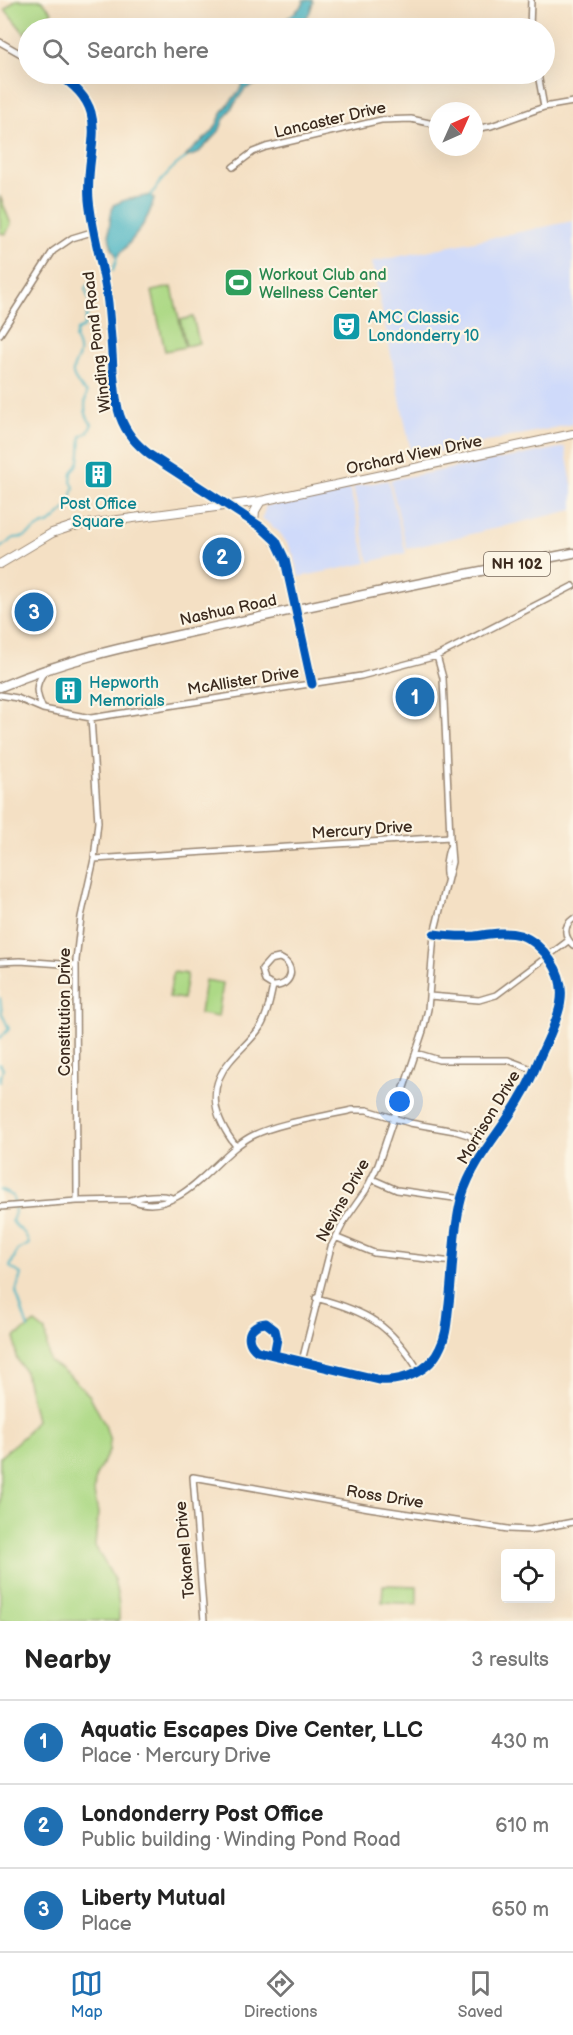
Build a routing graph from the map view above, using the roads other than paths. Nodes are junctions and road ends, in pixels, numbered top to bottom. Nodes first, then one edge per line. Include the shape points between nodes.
1 (531, 0) edge
2 (530, 18) edge
3 (0, 42) edge
4 (18, 52) edge
5 (70, 84) edge
6 (540, 84) edge
7 (573, 102) edge
8 (544, 107) junction
9 (429, 123) edge
10 (483, 127) edge
11 (233, 167) dead end
12 (95, 231) junction
13 (0, 334) edge
14 (573, 434) edge
15 (261, 501) junction
16 (229, 506) junction
17 (254, 522) junction
18 (573, 553) edge
19 (0, 564) edge
20 (573, 586) edge
21 (296, 609) junction
22 (437, 656) junction
23 (46, 669) junction
24 (312, 684) junction
25 (0, 687) edge
26 (0, 695) edge
27 (43, 709) junction
28 (91, 718) junction
29 (450, 837) junction
30 (94, 859) junction
31 (573, 919) edge
32 (434, 934) junction
33 (571, 943) edge
34 (548, 956) junction
35 (0, 962) edge
36 (76, 965) junction
37 (273, 986) junction
38 (429, 996) junction
39 (416, 1053) junction
40 (534, 1070) junction
41 (394, 1119) junction
42 (236, 1146) junction
43 (486, 1148) junction
44 (372, 1179) junction
45 (461, 1198) junction
46 (77, 1201) junction
47 (1, 1207) edge
48 (335, 1237) junction
49 (453, 1262) junction
50 (316, 1298) junction
51 (274, 1355) junction
52 (302, 1361) junction
53 (419, 1371) junction
54 (193, 1477) joint
55 (573, 1522) edge
56 (204, 1621) edge

1 - 2 street
3 - 4 street
5 - 12 street, Winding Pond Road via 87,103 93,119 88,183
6 - 8 street
7 - 8 street
8 - 10 street
9 - 11 street, Lancaster Drive via 396,118 366,123 266,147
12 - 13 street via 72,237 53,251
12 - 16 street, Winding Pond Road via 123,424 135,443 150,456
14 - 15 street, Orchard View Drive
15 - 16 street, Orchard View Drive
15 - 17 street
16 - 17 street, Winding Pond Road
16 - 19 street, Orchard View Drive via 73,526 52,533
17 - 21 street, Winding Pond Road via 271,536 283,554
18 - 21 main road, Nashua Road / NH 102
20 - 22 street, McAllister Drive
21 - 23 main road, Nashua Road / NH 102
21 - 24 street, Winding Pond Road
22 - 24 street, McAllister Drive via 383,672
22 - 29 street via 443,678
23 - 25 main road, Nashua Road / NH 102
23 - 27 street via 36,686
24 - 28 street, McAllister Drive
26 - 27 street, McAllister Drive
27 - 28 street, McAllister Drive
28 - 30 street, Constitution Drive via 98,807
29 - 30 street, Mercury Drive
29 - 32 street, Nevins Drive via 452,862
30 - 36 street, Constitution Drive via 81,917
31 - 33 street via 566,929
32 - 34 street, Morrison Drive via 519,935
32 - 38 street, Nevins Drive
33 - 34 street
34 - 38 street via 496,995 479,1000
34 - 40 street, Morrison Drive via 558,973 562,1002
35 - 36 street
36 - 46 street, Constitution Drive
37 - 37 street via 264,979 263,966 270,960 282,959 290,967 291,977 285,984
37 - 42 street via 265,1020 224,1069 216,1089 217,1114
38 - 39 street, Nevins Drive
39 - 40 street via 439,1060 508,1060
39 - 41 street, Nevins Drive
40 - 43 street, Morrison Drive via 522,1096
41 - 42 street via 367,1110 352,1110 264,1131
41 - 43 street via 462,1132
41 - 44 street, Nevins Drive
42 - 46 street via 194,1187 172,1198 138,1203
43 - 45 street, Morrison Drive
44 - 45 street via 397,1190
44 - 48 street, Nevins Drive
45 - 49 street, Morrison Drive
46 - 47 street
48 - 49 street via 385,1256
48 - 50 street, Nevins Drive
49 - 53 street, Morrison Drive via 444,1338 437,1355
50 - 52 street, Nevins Drive
50 - 53 street via 353,1308 369,1317 387,1330
51 - 51 street, Morrison Drive via 276,1330 266,1323 256,1325 250,1332 250,1344 257,1351
51 - 52 street, Morrison Drive
52 - 53 street, Morrison Drive via 380,1380 397,1380
54 - 55 street, Ross Drive via 508,1529 531,1530
54 - 56 street, Tokanel Drive

